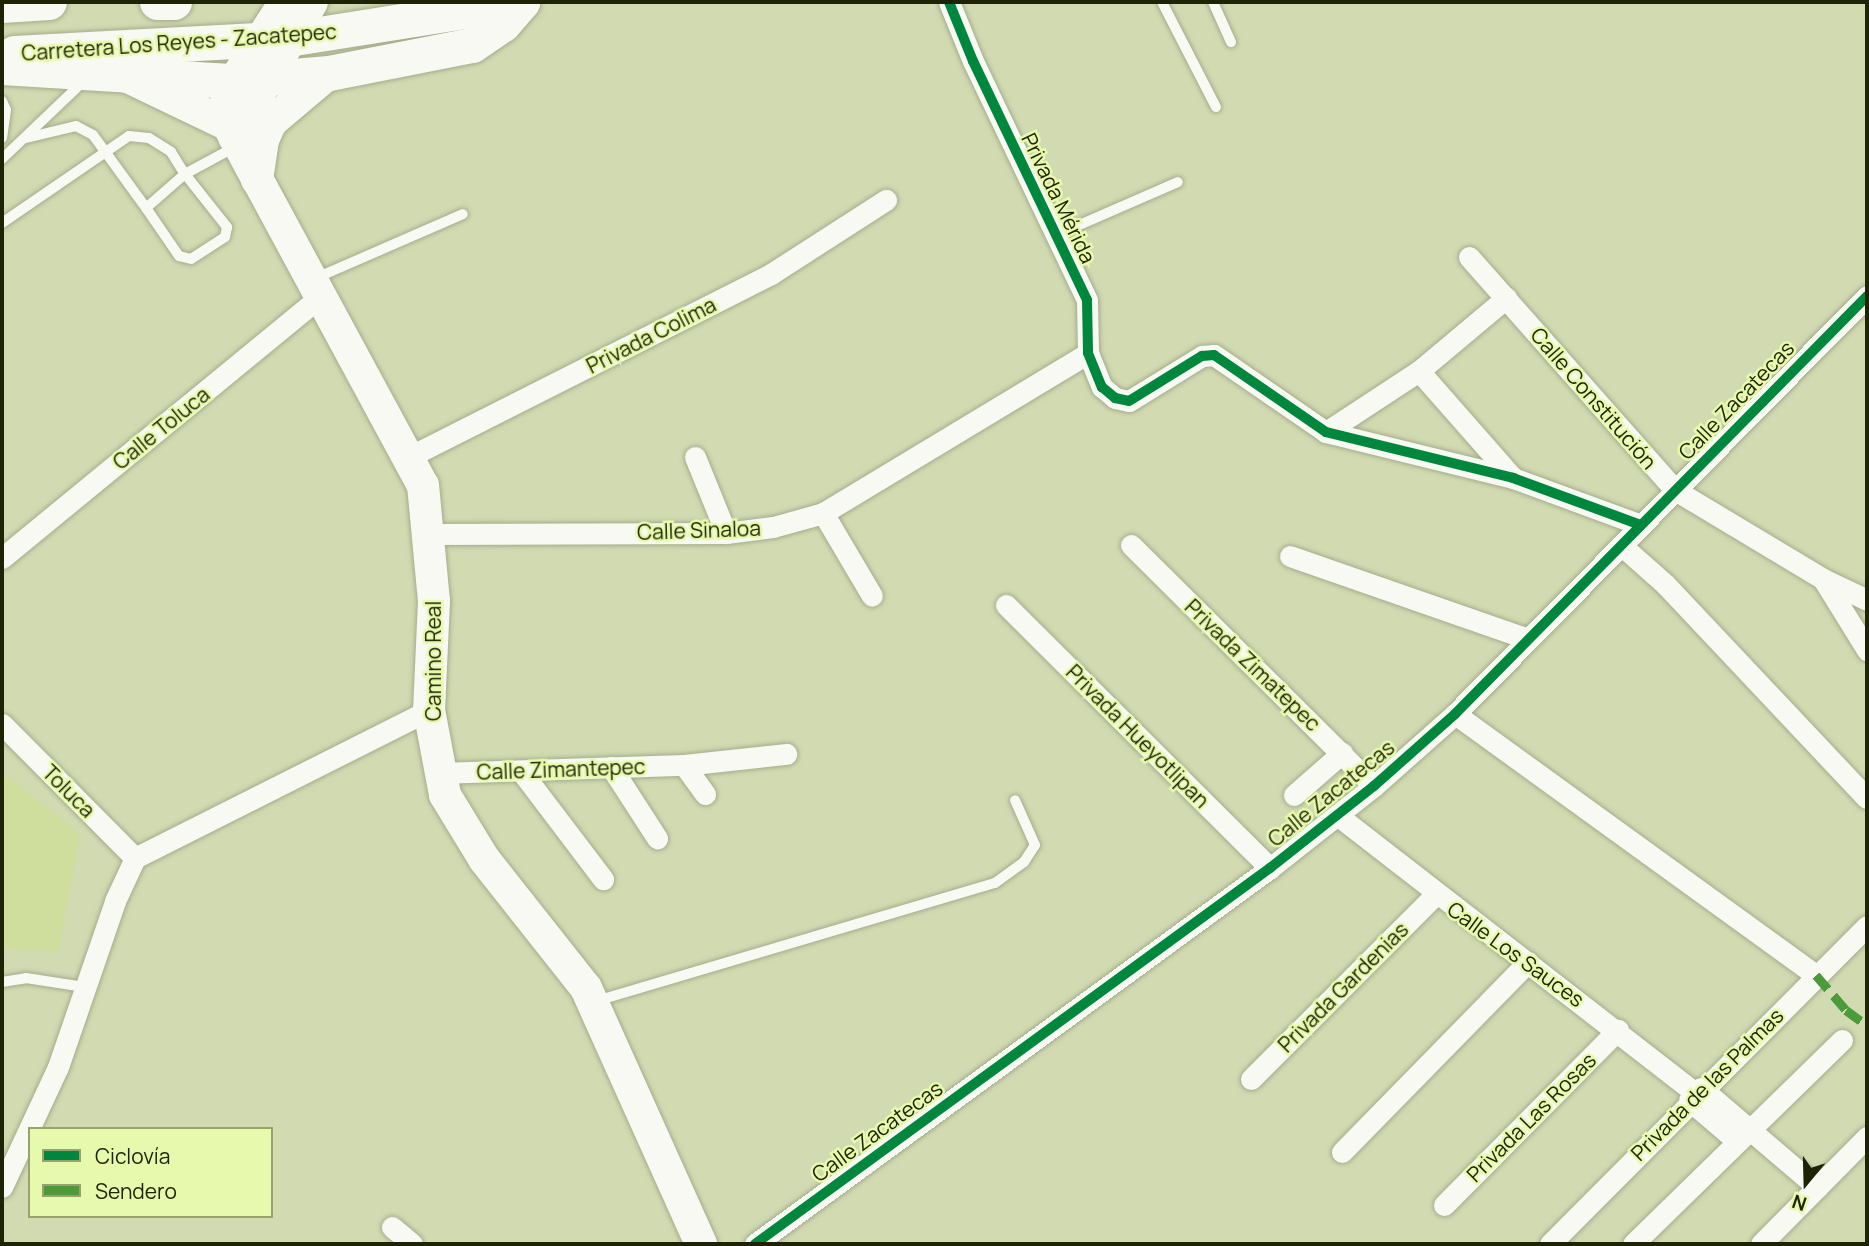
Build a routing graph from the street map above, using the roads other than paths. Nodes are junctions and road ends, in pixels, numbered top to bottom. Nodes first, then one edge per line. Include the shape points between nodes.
1 (49, 2) edge
2 (157, 2) edge
3 (174, 2) edge
4 (285, 2) edge
5 (312, 2) edge
6 (522, 2) edge
7 (949, 2) edge
8 (1162, 2) edge
9 (1213, 2) edge
10 (2, 5) edge
11 (294, 38) junction
12 (259, 40) junction
13 (1231, 42) dead end
14 (2, 55) edge
15 (2, 67) edge
16 (328, 73) junction
17 (89, 76) junction
18 (128, 77) junction
19 (249, 80) junction
20 (2, 102) edge
21 (1216, 107) dead end
22 (233, 136) junction
23 (2, 138) edge
24 (26, 138) junction
25 (103, 152) junction
26 (2, 159) edge
27 (185, 174) junction
28 (257, 180) junction
29 (1178, 182) dead end
30 (886, 200) dead end
31 (146, 208) junction
32 (463, 214) dead end
33 (2, 223) edge
34 (1054, 236) junction
35 (1469, 257) dead end
36 (315, 289) junction
37 (1867, 296) edge
38 (1506, 298) junction
39 (1088, 353) junction
40 (1419, 371) junction
41 (1326, 432) junction
42 (410, 457) junction
43 (695, 457) dead end
44 (1513, 478) junction
45 (1675, 490) junction
46 (823, 513) junction
47 (1641, 525) junction
48 (726, 533) junction
49 (431, 534) junction
50 (1131, 545) dead end
51 (1621, 545) junction
52 (1290, 556) dead end
53 (2, 558) edge
54 (1823, 579) junction
55 (872, 596) dead end
56 (1867, 600) edge
57 (1006, 605) dead end
58 (1528, 639) junction
59 (1867, 650) edge
60 (429, 710) junction
61 (1455, 714) junction
62 (2, 724) edge
63 (1342, 753) junction
64 (786, 754) dead end
65 (684, 765) junction
66 (611, 767) junction
67 (520, 771) junction
68 (439, 773) junction
69 (1374, 786) junction
70 (705, 794) dead end
71 (1294, 795) dead end
72 (1867, 798) edge
73 (1015, 800) dead end
74 (1337, 815) junction
75 (657, 838) dead end
76 (135, 858) junction
77 (1270, 867) junction
78 (603, 879) dead end
79 (1434, 895) junction
80 (1867, 926) edge
81 (1528, 962) junction
82 (1816, 975) junction
83 (2, 982) edge
84 (84, 987) junction
85 (593, 1002) junction
86 (1618, 1030) junction
87 (1842, 1040) dead end
88 (1251, 1079) dead end
89 (1695, 1094) junction
90 (30, 1127) edge
91 (28, 1131) edge
92 (1743, 1135) junction
93 (1867, 1137) edge
94 (1342, 1152) dead end
95 (2, 1187) edge
96 (1817, 1187) junction
97 (1444, 1205) dead end
98 (392, 1227) dead end
99 (412, 1244) edge
100 (701, 1244) edge
101 (755, 1244) edge
102 (1550, 1244) edge
103 (1633, 1244) edge
104 (1761, 1244) edge

1 - 10 main road
2 - 3 main road, Carretera Los Reyes - Zacatepec
4 - 12 main road
5 - 11 main road
6 - 11 main road, Carretera Los Reyes - Zacatepec
6 - 16 main road via 503,24 472,45
7 - 34 street, Privada Mérida
8 - 21 lane
9 - 13 lane
11 - 12 main road, Carretera Los Reyes - Zacatepec
11 - 19 main road
12 - 14 main road, Carretera Los Reyes - Zacatepec
12 - 19 main road
15 - 17 main road
16 - 19 main road
16 - 28 main road via 271,122 262,140
17 - 18 main road
17 - 24 lane
18 - 19 main road
18 - 22 main road
19 - 22 main road via 225,106
20 - 23 lane via 6,110
22 - 27 lane
22 - 28 main road, Camino Real
24 - 25 lane via 76,126 93,135
24 - 26 lane
25 - 27 lane via 130,136 149,138 172,152
25 - 31 lane
25 - 33 lane
27 - 31 lane
27 - 31 lane via 227,227 225,237 185,260
28 - 36 main road, Camino Real
29 - 34 lane
30 - 42 street, Privada Colima via 771,274
32 - 36 lane
34 - 39 street, Privada Mérida via 1087,299
35 - 38 street, Calle Constitución
36 - 42 main road, Camino Real
36 - 53 street, Calle Toluca
37 - 45 street, Calle Zacatecas
38 - 40 street
38 - 45 street, Calle Constitución
39 - 41 street, Privada Mérida via 1102,387 1115,398 1129,401 1202,356 1214,355
39 - 46 street, Calle Sinaloa
40 - 41 street
40 - 44 street
41 - 44 street
42 - 49 main road, Camino Real via 423,485
43 - 48 street
44 - 47 street
45 - 47 street, Calle Zacatecas
45 - 54 street, Calle Constitución
46 - 48 street, Calle Sinaloa via 773,527
46 - 55 street
47 - 51 street, Calle Zacatecas
48 - 49 street, Calle Sinaloa
49 - 60 main road, Camino Real via 434,601
50 - 63 street, Privada Zimatepec
51 - 58 street, Calle Zacatecas
51 - 72 street via 1665,584
52 - 58 street
54 - 56 street, Calle Constitución
54 - 59 street
57 - 77 street, Privada Hueyotlipan
58 - 61 street, Calle Zacatecas
60 - 68 main road, Camino Real
60 - 76 street
61 - 69 street, Calle Zacatecas
61 - 82 street
62 - 76 street, Toluca
63 - 69 street, Privada Zimatepec
63 - 71 street
64 - 65 street, Calle Zimantepec
65 - 66 street, Calle Zimantepec
65 - 70 street
66 - 67 street, Calle Zimantepec
66 - 75 street
67 - 68 street, Calle Zimantepec
67 - 78 street
68 - 85 main road, Camino Real via 445,795 484,859 555,944
69 - 74 street, Calle Zacatecas
73 - 85 lane via 1035,845 1024,862 995,883
74 - 77 street, Calle Zacatecas
74 - 79 street, Calle Los Sauces
76 - 84 street
77 - 101 street, Calle Zacatecas
79 - 81 street, Calle Los Sauces
79 - 88 street, Privada Gardenias
80 - 82 street, Privada de las Palmas
81 - 86 street, Calle Los Sauces
81 - 94 street
82 - 89 street, Privada de las Palmas
83 - 84 lane via 26,978
84 - 90 street via 58,1067
85 - 100 main road, Camino Real
86 - 89 street, Calle Los Sauces
86 - 97 street, Privada Las Rosas
87 - 92 street
89 - 92 street, Calle Los Sauces
89 - 102 street, Privada de las Palmas
91 - 95 street
92 - 96 street, Calle Los Sauces
92 - 103 street
93 - 96 street
96 - 104 street
98 - 99 street

